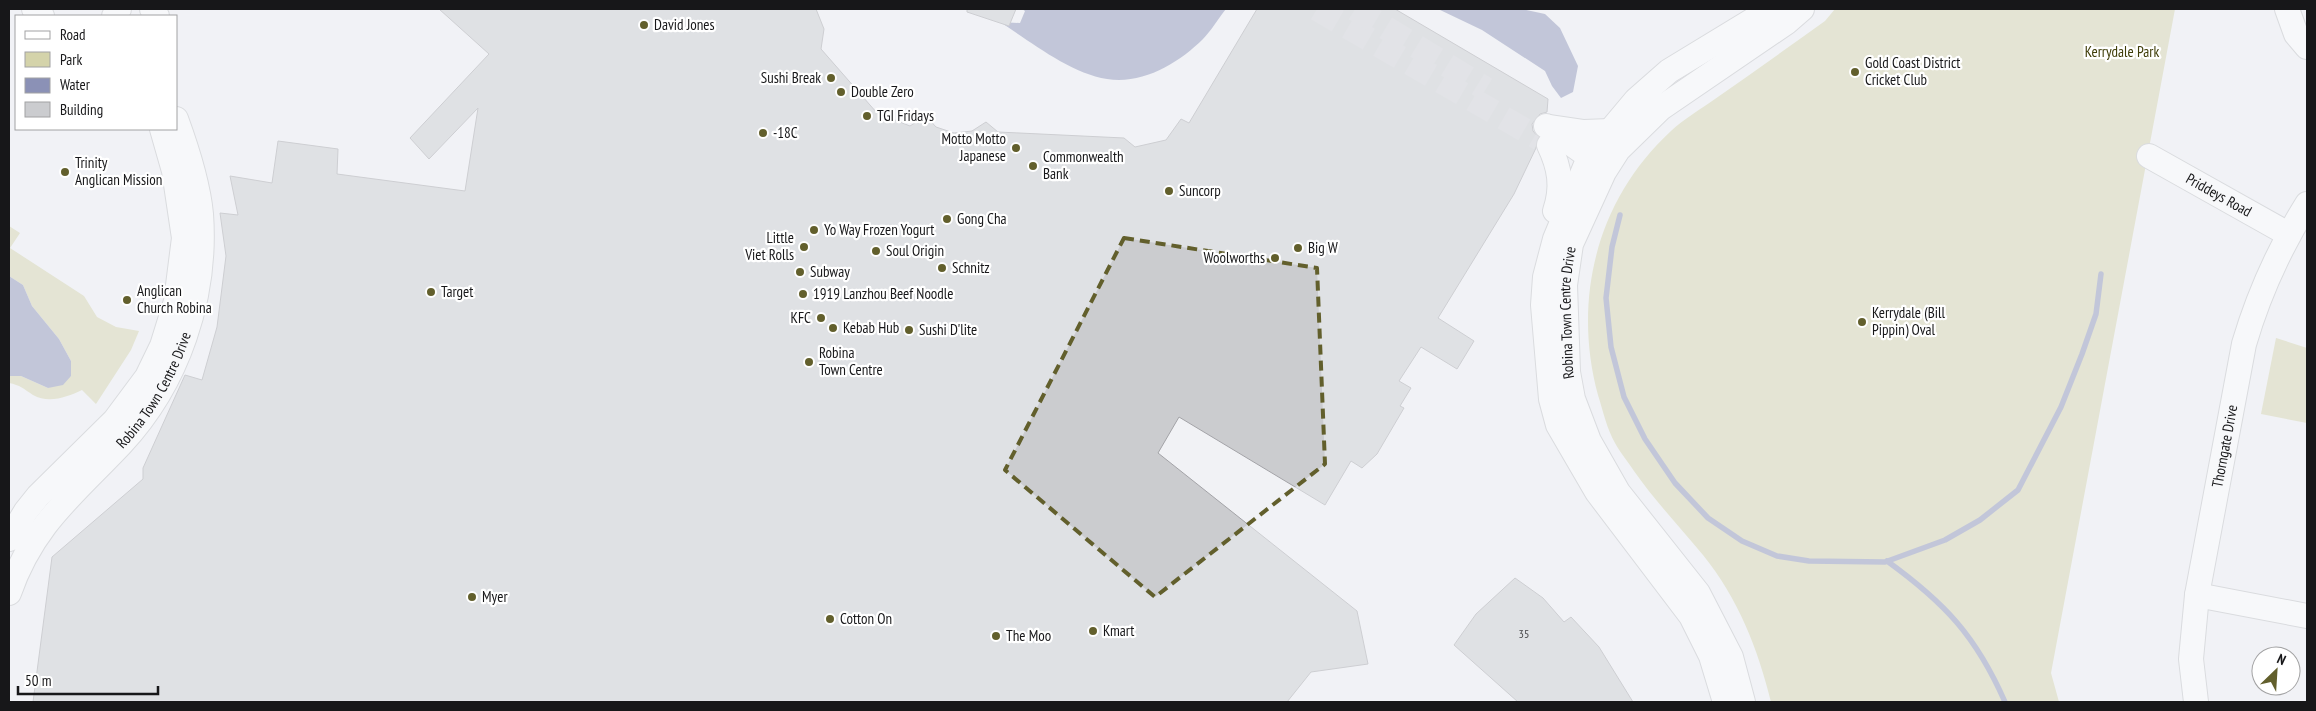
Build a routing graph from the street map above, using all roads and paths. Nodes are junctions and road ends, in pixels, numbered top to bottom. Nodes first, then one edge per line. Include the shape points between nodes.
1 (1771, 9) edge
2 (1802, 9) edge
3 (2287, 9) edge
4 (2307, 46) edge
5 (178, 125) edge
6 (162, 130) edge
7 (1610, 131) junction
8 (1545, 137) junction
9 (2150, 156) dead end
10 (1593, 166) junction
11 (2307, 204) edge
12 (2288, 234) junction
13 (1555, 239) junction
14 (9, 539) edge
15 (9, 593) edge
16 (2197, 595) junction
17 (2307, 616) edge
18 (1725, 702) edge
19 (1743, 702) edge
20 (2196, 702) edge

1 - 7 street, Robina Town Centre Drive via 1669,72 1641,95
2 - 10 street, Robina Town Centre Drive via 1788,22 1661,108 1618,150
3 - 4 street via 2296,34
5 - 15 street, Robina Town Centre Drive via 201,213 200,275 189,326 173,367 155,400 129,435 47,520 26,552
6 - 14 street, Robina Town Centre Drive via 174,171 184,238 176,301 162,346 147,377 115,420 38,496
7 - 8 street
7 - 10 street, Robina Town Centre Drive
8 - 10 street
8 - 13 street via 1559,167 1559,196 1550,226
9 - 12 street, Priddeys Road
10 - 13 street, Robina Town Centre Drive
10 - 19 street, Robina Town Centre Drive via 1571,244 1565,285 1568,372 1573,399 1588,441 1611,481 1702,601 1730,657
11 - 12 street, Thorngate Drive
12 - 16 street, Thorngate Drive via 2254,309 2244,344
13 - 18 street, Robina Town Centre Drive via 1545,277 1543,311 1551,399 1558,425 1597,492 1691,616 1711,656
16 - 17 street
16 - 20 street, Thorngate Drive via 2191,659

